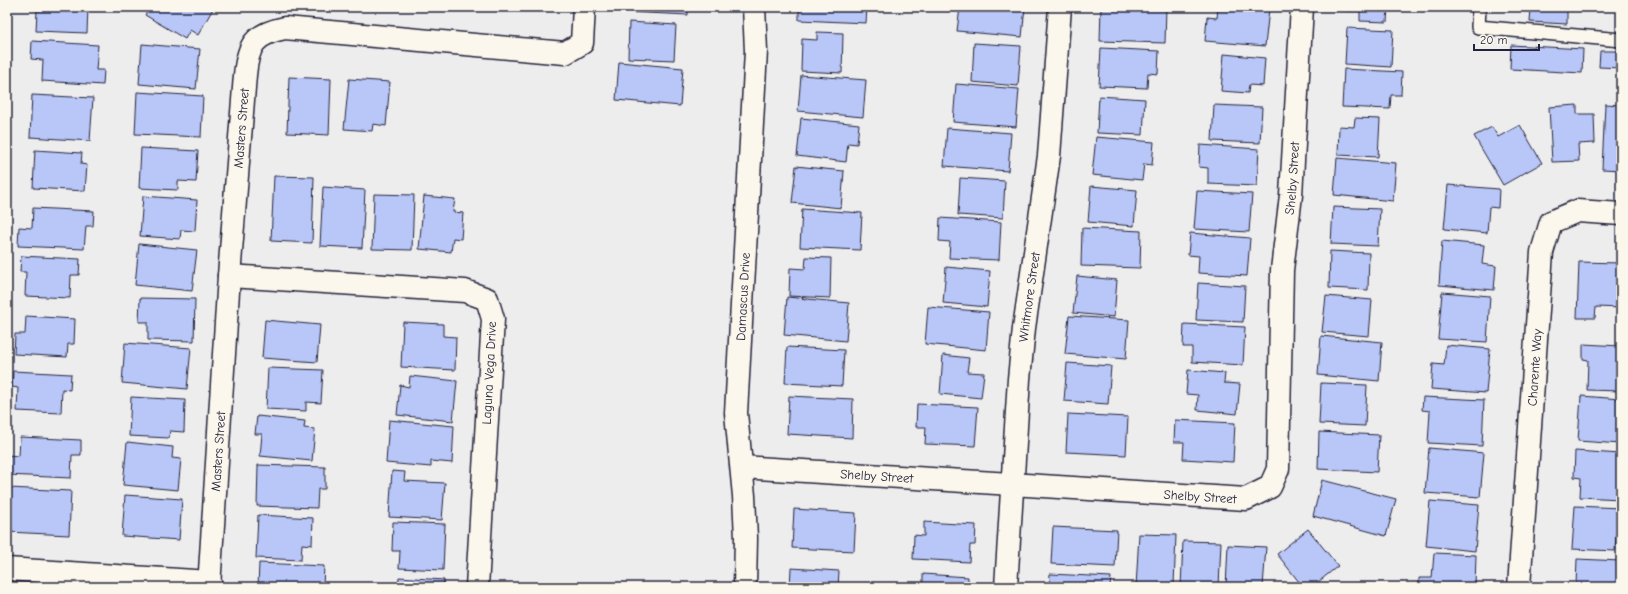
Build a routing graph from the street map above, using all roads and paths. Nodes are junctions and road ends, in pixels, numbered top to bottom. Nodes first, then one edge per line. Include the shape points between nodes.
1 (584, 7) edge
2 (754, 7) edge
3 (1060, 7) edge
4 (1302, 7) edge
5 (1479, 7) edge
6 (1621, 40) edge
7 (1621, 214) edge
8 (229, 276) junction
9 (742, 467) junction
10 (1013, 484) junction
11 (7, 569) edge
12 (209, 584) edge
13 (477, 587) edge
14 (745, 587) edge
15 (1006, 587) edge
16 (1519, 587) edge

1 - 8 street, Masters Street via 582,43 565,53 285,28 268,32 255,41 245,69
2 - 9 street, Damascus Drive via 756,51 736,413
3 - 10 street, Whitmore Street via 1049,156 1024,328
4 - 10 street, Shelby Street via 1291,195 1282,270 1278,469 1270,487 1246,499
5 - 6 lane via 1478,27
7 - 16 street, Charente Way via 1576,211 1551,222 1542,252
8 - 12 street, Masters Street
8 - 13 street, Laguna Vega Drive via 465,291 487,299 493,319
9 - 10 street, Shelby Street
9 - 14 street, Damascus Drive via 746,538
10 - 15 street, Whitmore Street
11 - 12 street

